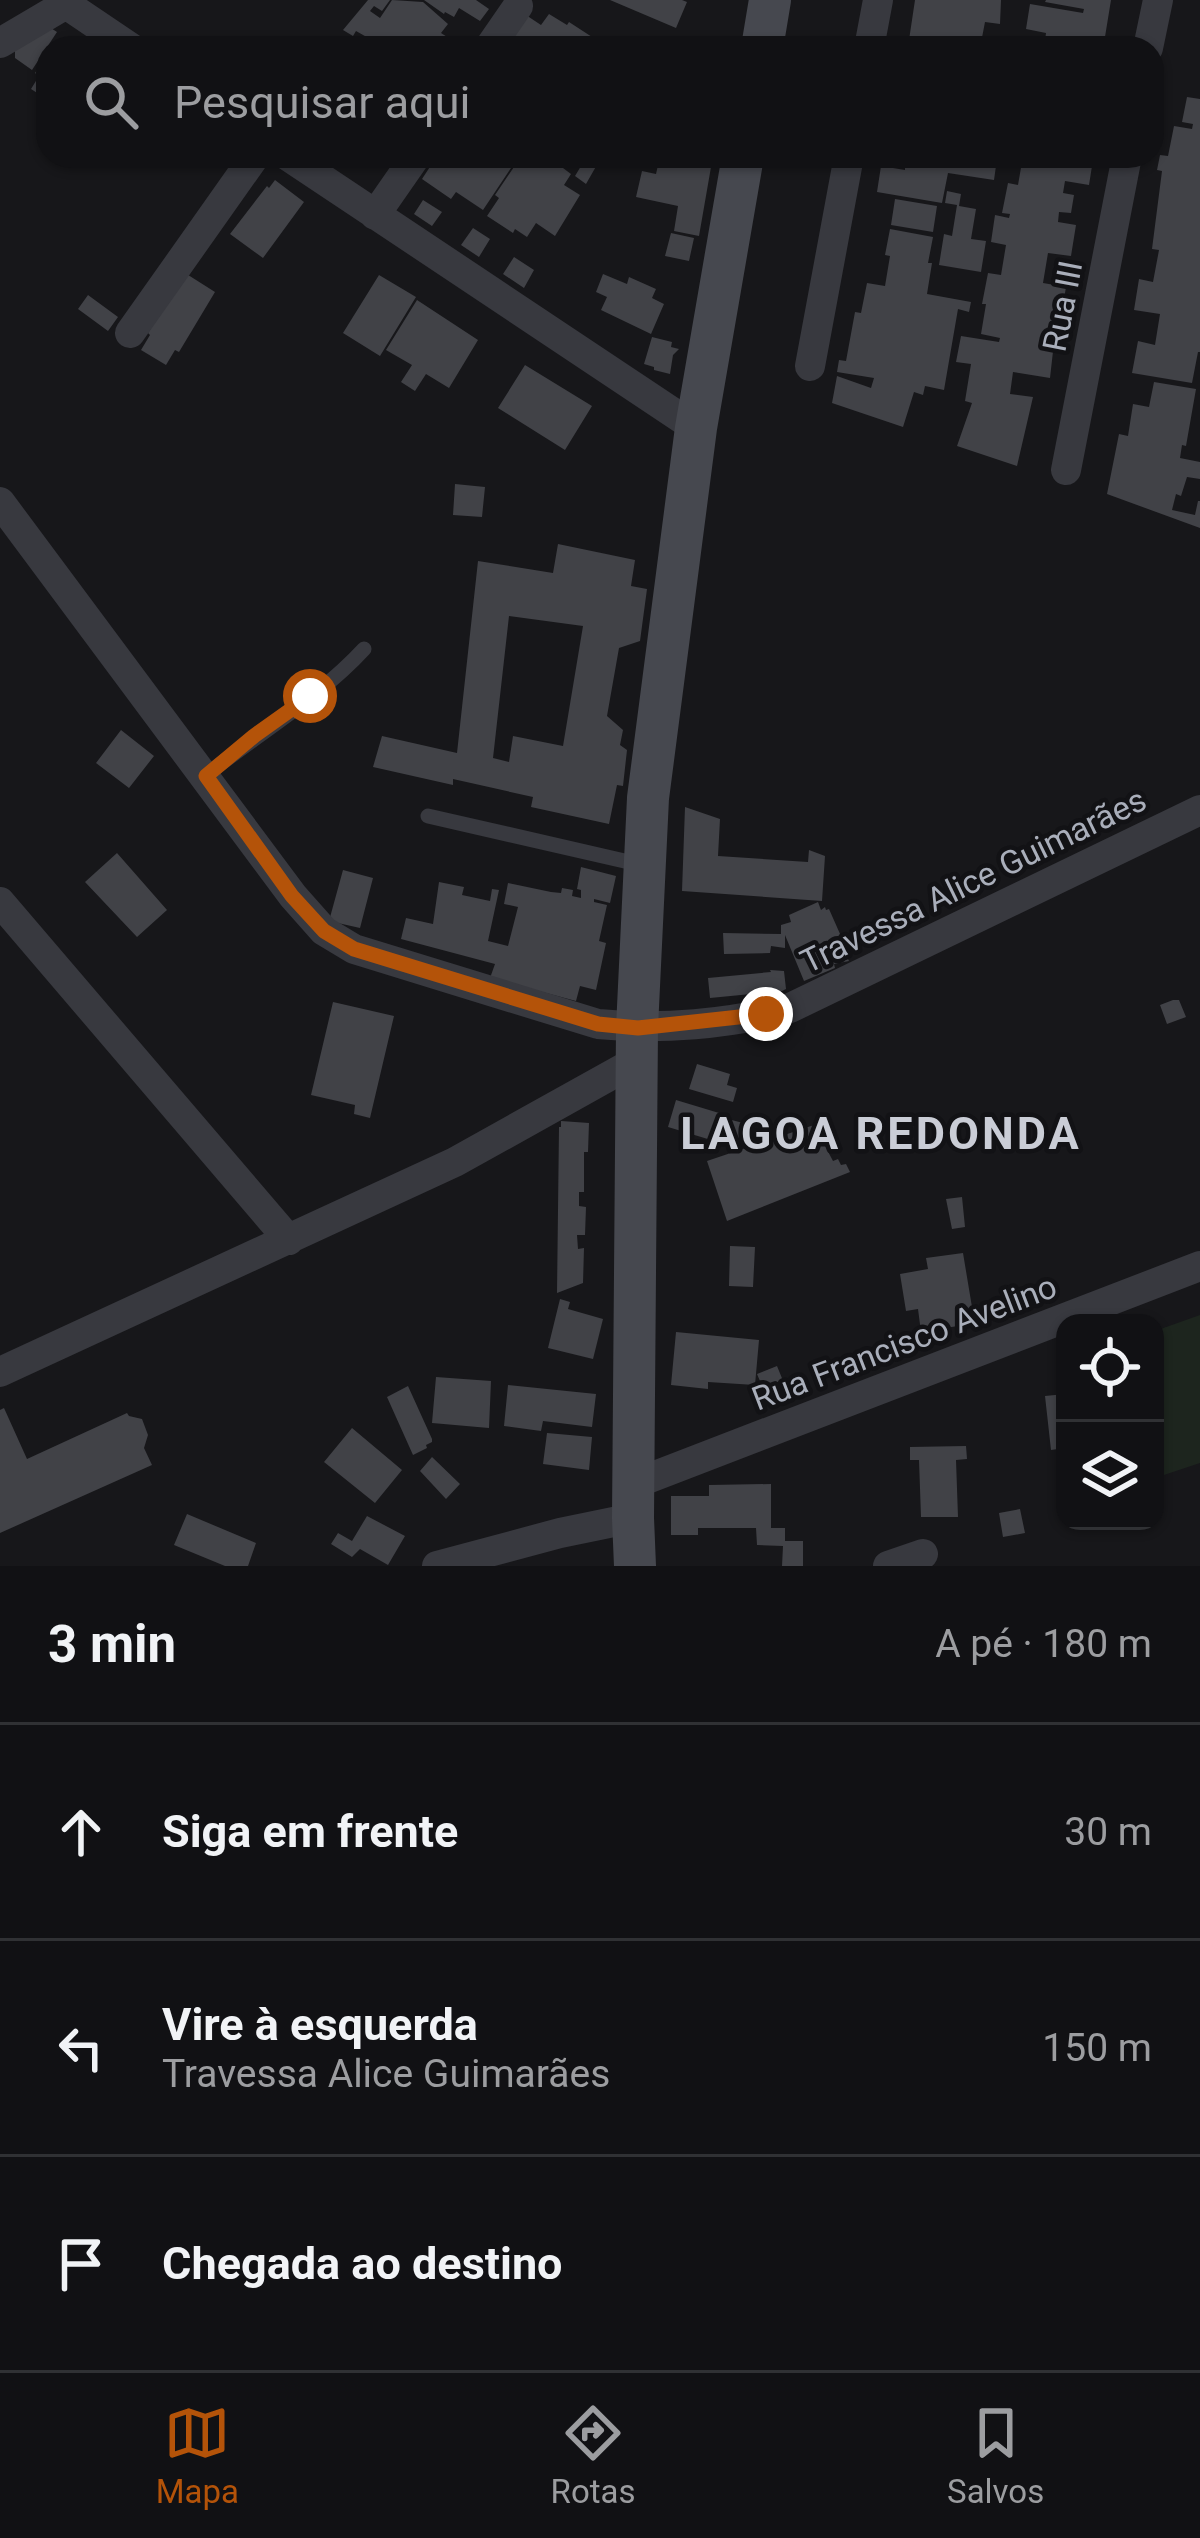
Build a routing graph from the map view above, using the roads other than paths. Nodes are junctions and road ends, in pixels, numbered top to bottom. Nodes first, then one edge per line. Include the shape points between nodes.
1 (770, 0) edge
2 (878, 0) edge
3 (1158, 0) edge
4 (64, 2) edge
5 (518, 6) dead end
6 (113, 36) edge
7 (497, 36) edge
8 (764, 36) edge
9 (871, 36) edge
10 (1150, 36) edge
11 (0, 44) edge
12 (247, 168) edge
13 (306, 168) edge
14 (408, 168) edge
15 (741, 168) edge
16 (847, 168) edge
17 (1125, 168) edge
18 (375, 215) junction
19 (130, 333) dead end
20 (810, 366) dead end
21 (696, 428) junction
22 (1066, 470) dead end
23 (0, 502) edge
24 (364, 649) dead end
25 (206, 776) junction
26 (1200, 810) edge
27 (428, 816) dead end
28 (645, 866) junction
29 (0, 902) edge
30 (638, 1044) junction
31 (289, 1240) junction
32 (1200, 1266) edge
33 (0, 1372) edge
34 (633, 1501) junction
35 (923, 1554) dead end
36 (437, 1566) edge
37 (635, 1566) edge
38 (887, 1566) edge

1 - 8 main road
2 - 9 street
3 - 10 street
4 - 6 street
4 - 11 street
5 - 7 street
12 - 19 street
13 - 18 street
14 - 18 street
15 - 21 main road
16 - 20 street
17 - 22 street, Rua III
18 - 21 street
21 - 28 main road
23 - 25 street, Travessa Alice Guimarães
24 - 25 lane
25 - 30 street, Travessa Alice Guimarães via 324,931 354,949 598,1024
26 - 30 street, Travessa Alice Guimarães via 790,1008
27 - 28 lane
28 - 30 main road
29 - 31 street
30 - 31 street via 454,1162
30 - 34 main road
31 - 33 street
32 - 34 street, Rua Francisco Avelino
34 - 36 street, Rua Francisco Avelino via 560,1533
34 - 37 main road
35 - 38 street

